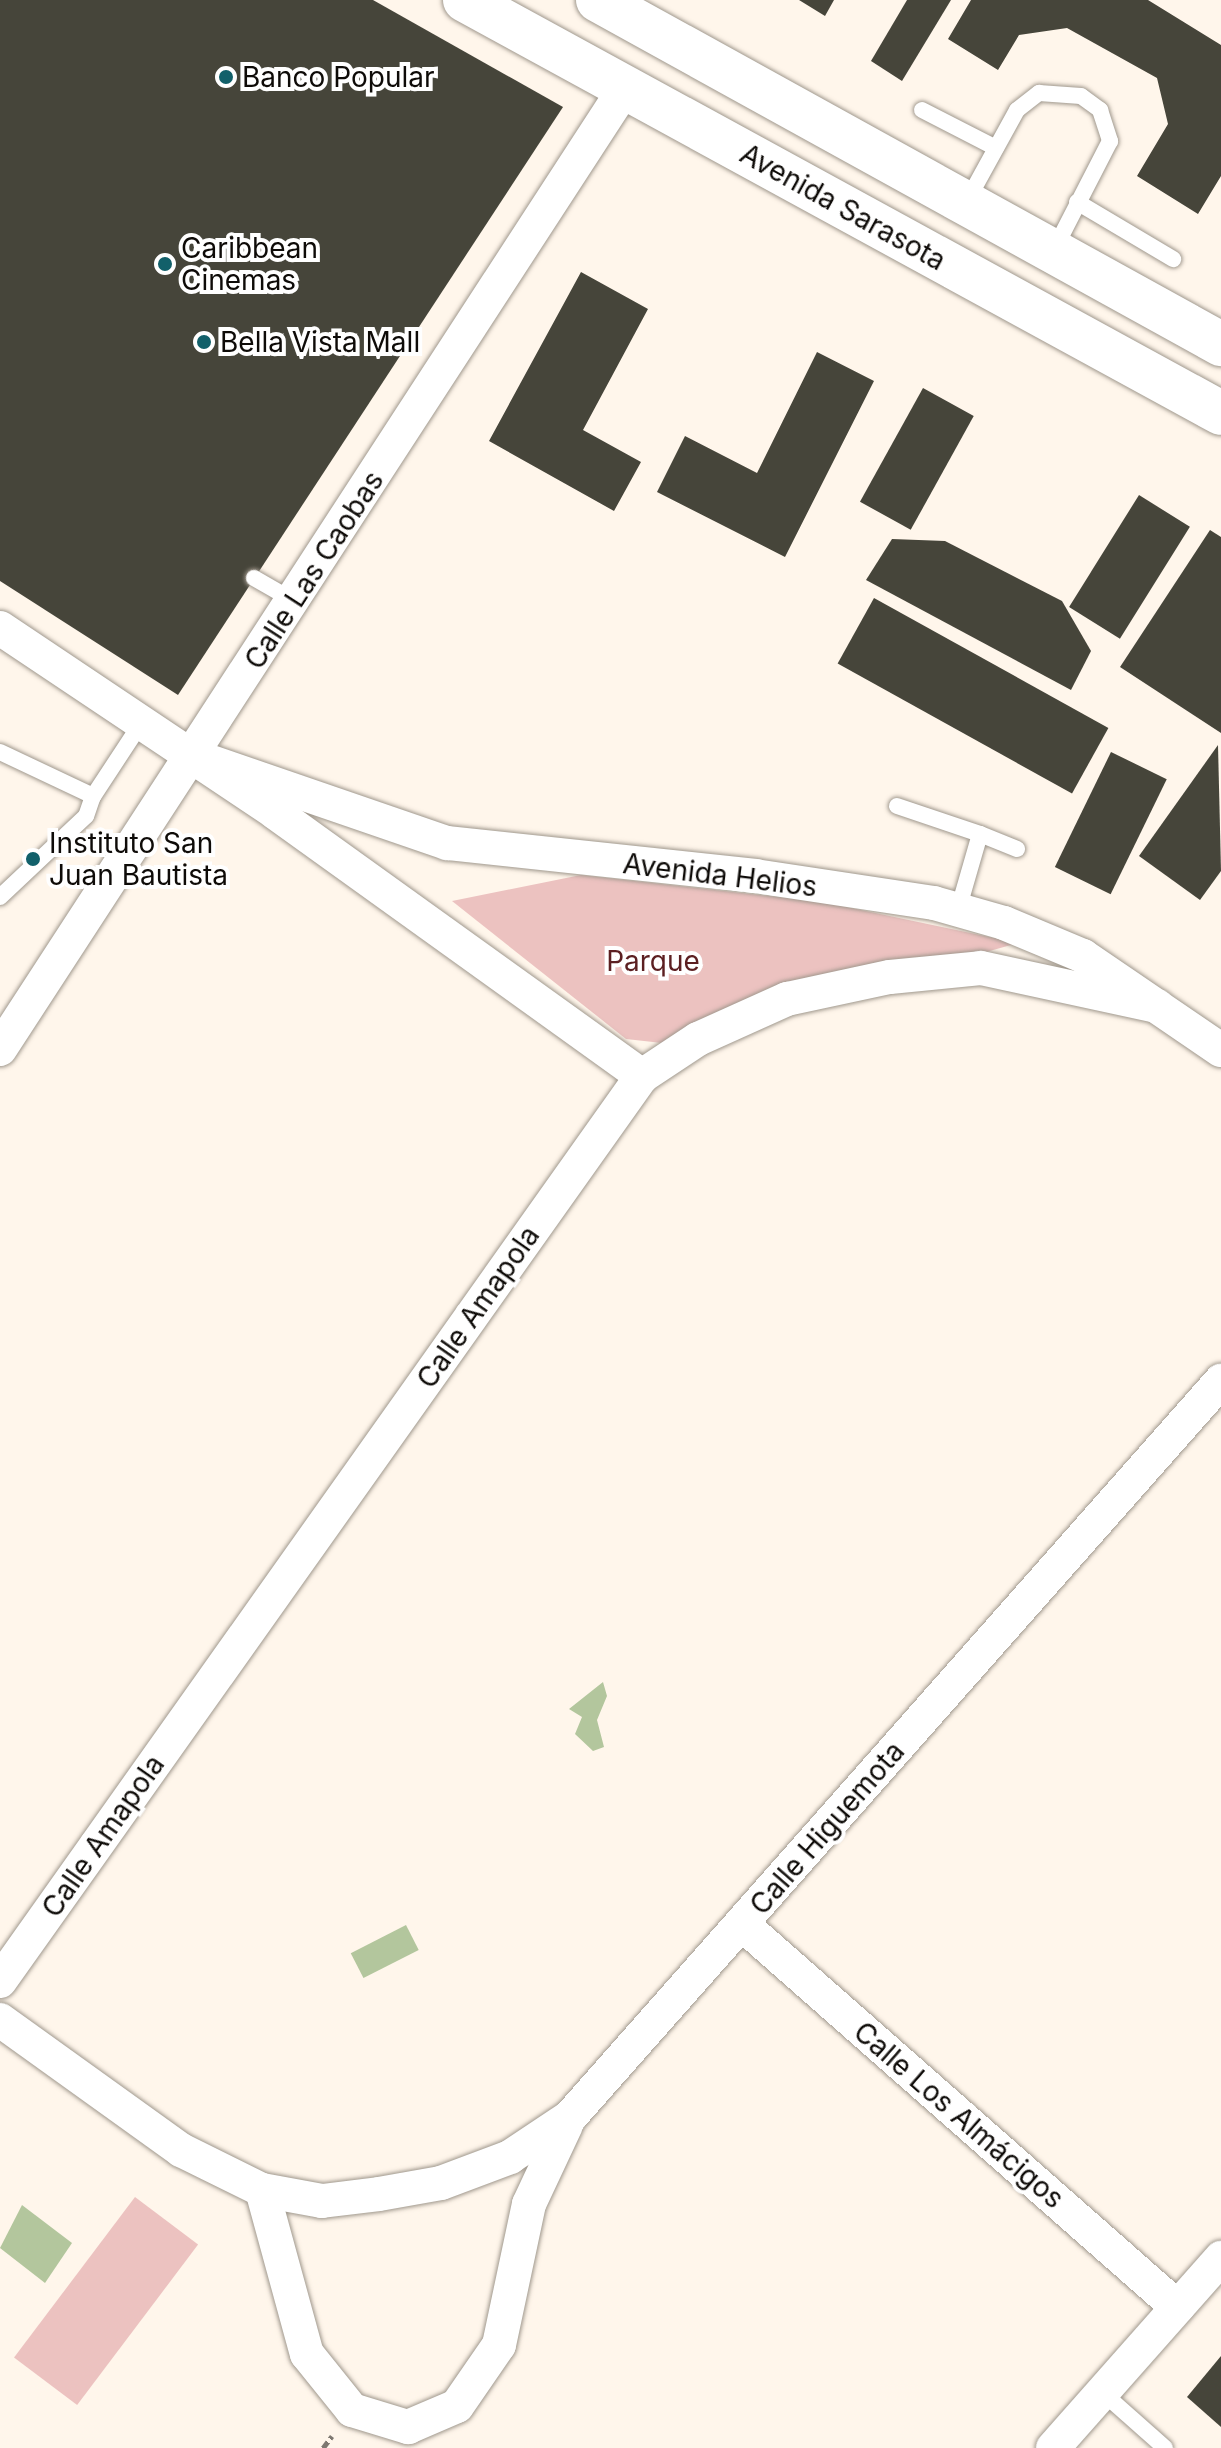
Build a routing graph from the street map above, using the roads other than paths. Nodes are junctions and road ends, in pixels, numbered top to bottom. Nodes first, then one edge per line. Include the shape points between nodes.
1 (465, 0) edge
2 (598, 0) edge
3 (625, 88) junction
4 (922, 110) dead end
5 (996, 148) junction
6 (1077, 202) junction
7 (966, 203) junction
8 (1053, 251) junction
9 (1173, 259) dead end
10 (1221, 344) edge
11 (1221, 413) edge
12 (254, 578) dead end
13 (294, 601) junction
14 (0, 628) edge
15 (142, 722) junction
16 (0, 752) edge
17 (194, 756) junction
18 (92, 798) junction
19 (897, 806) dead end
20 (980, 834) junction
21 (1017, 849) dead end
22 (0, 897) edge
23 (958, 910) junction
24 (1157, 1006) junction
25 (0, 1049) edge
26 (1221, 1050) edge
27 (642, 1076) junction
28 (1221, 1381) edge
29 (742, 1924) junction
30 (0, 1981) edge
31 (0, 2020) edge
32 (570, 2117) junction
33 (262, 2190) junction
34 (1221, 2258) edge
35 (1177, 2307) junction
36 (1102, 2392) junction
37 (1053, 2448) edge
38 (1165, 2448) edge

1 - 3 main road, Avenida Sarasota
2 - 7 main road
3 - 11 main road, Avenida Sarasota
3 - 13 street, Calle Las Caobas
4 - 5 lane
5 - 6 lane via 1017,110 1039,93 1081,96 1110,129
5 - 7 lane
6 - 8 lane
6 - 9 lane
7 - 8 main road
8 - 10 main road
12 - 13 lane
13 - 17 street, Calle Las Caobas
14 - 15 street, Avenida Helios
15 - 17 street, Avenida Helios
15 - 18 lane
16 - 18 lane via 89,791
17 - 23 street, Avenida Helios via 447,843 755,876
17 - 25 street, Calle Las Caobas
17 - 27 street, Avenida Helios
18 - 22 lane via 86,816
19 - 20 lane
20 - 21 lane
20 - 23 lane
23 - 24 street, Avenida Helios via 1083,956
24 - 26 street, Avenida Helios
24 - 27 street, Calle Amapola via 981,968 890,977 787,999 698,1039
27 - 30 street, Calle Amapola
28 - 29 street, Calle Higuemota
29 - 32 street, Calle Higuemota
29 - 35 street, Calle Los Almácigos
31 - 33 street, Calle Higuemota via 181,2150
32 - 33 street, Calle Higuemota via 510,2157 441,2183 322,2201
32 - 33 street via 529,2204 499,2345 457,2406 408,2427 352,2410 307,2354
34 - 35 street
35 - 36 street
36 - 37 street
36 - 38 lane

